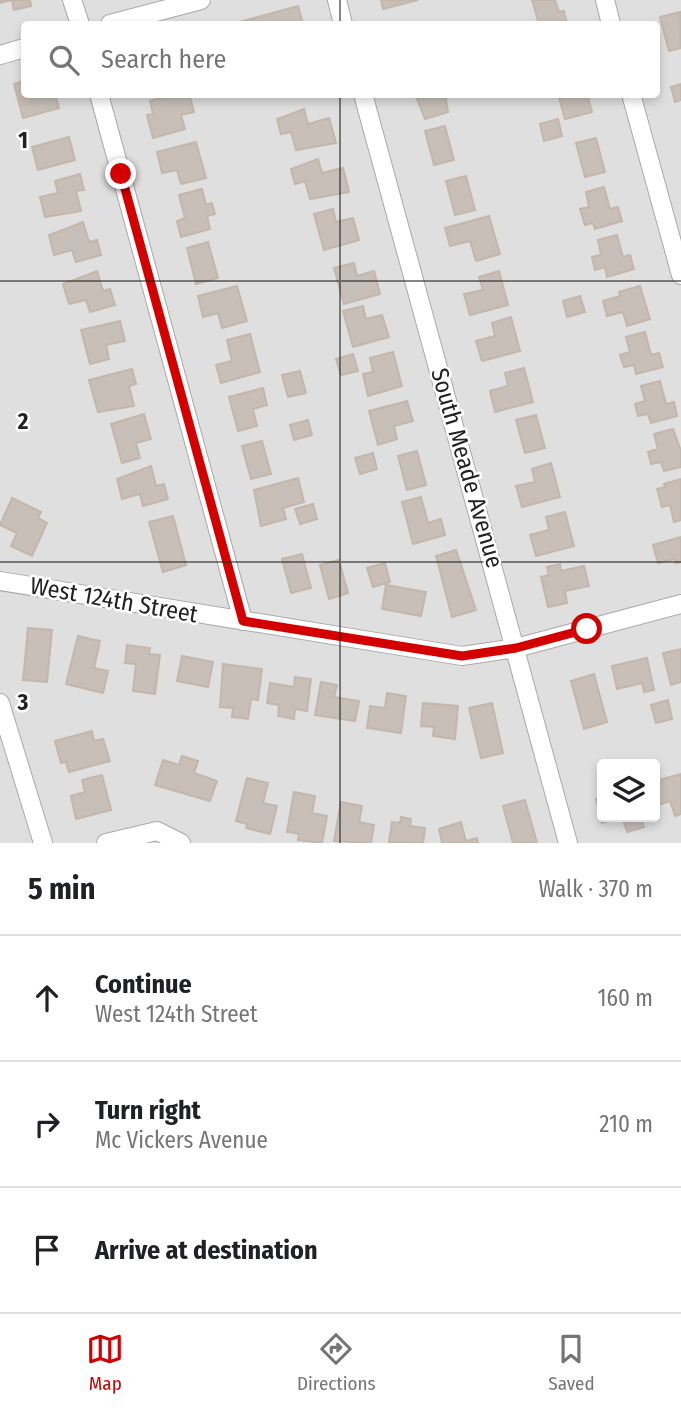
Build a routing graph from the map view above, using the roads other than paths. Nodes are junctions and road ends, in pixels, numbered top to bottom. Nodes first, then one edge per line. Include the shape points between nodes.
1 (72, 0) edge
2 (201, 0) edge
3 (337, 0) edge
4 (605, 0) edge
5 (79, 21) edge
6 (121, 21) edge
7 (342, 21) edge
8 (610, 21) edge
9 (21, 49) edge
10 (0, 55) edge
11 (100, 98) edge
12 (364, 98) edge
13 (632, 98) edge
14 (681, 275) edge
15 (0, 581) edge
16 (681, 604) edge
17 (243, 621) junction
18 (516, 648) junction
19 (0, 703) edge
20 (43, 843) edge
21 (106, 843) edge
22 (181, 843) edge
23 (568, 843) edge

1 - 5 street
2 - 6 street
3 - 7 street
4 - 8 street
9 - 10 street
11 - 17 street
12 - 18 street, South Meade Avenue
13 - 14 street
15 - 17 street, West 124th Street
16 - 18 street, West 124th Street
17 - 18 street, West 124th Street via 462,656
18 - 23 street, South Meade Avenue
19 - 20 street
21 - 22 street via 157,831

